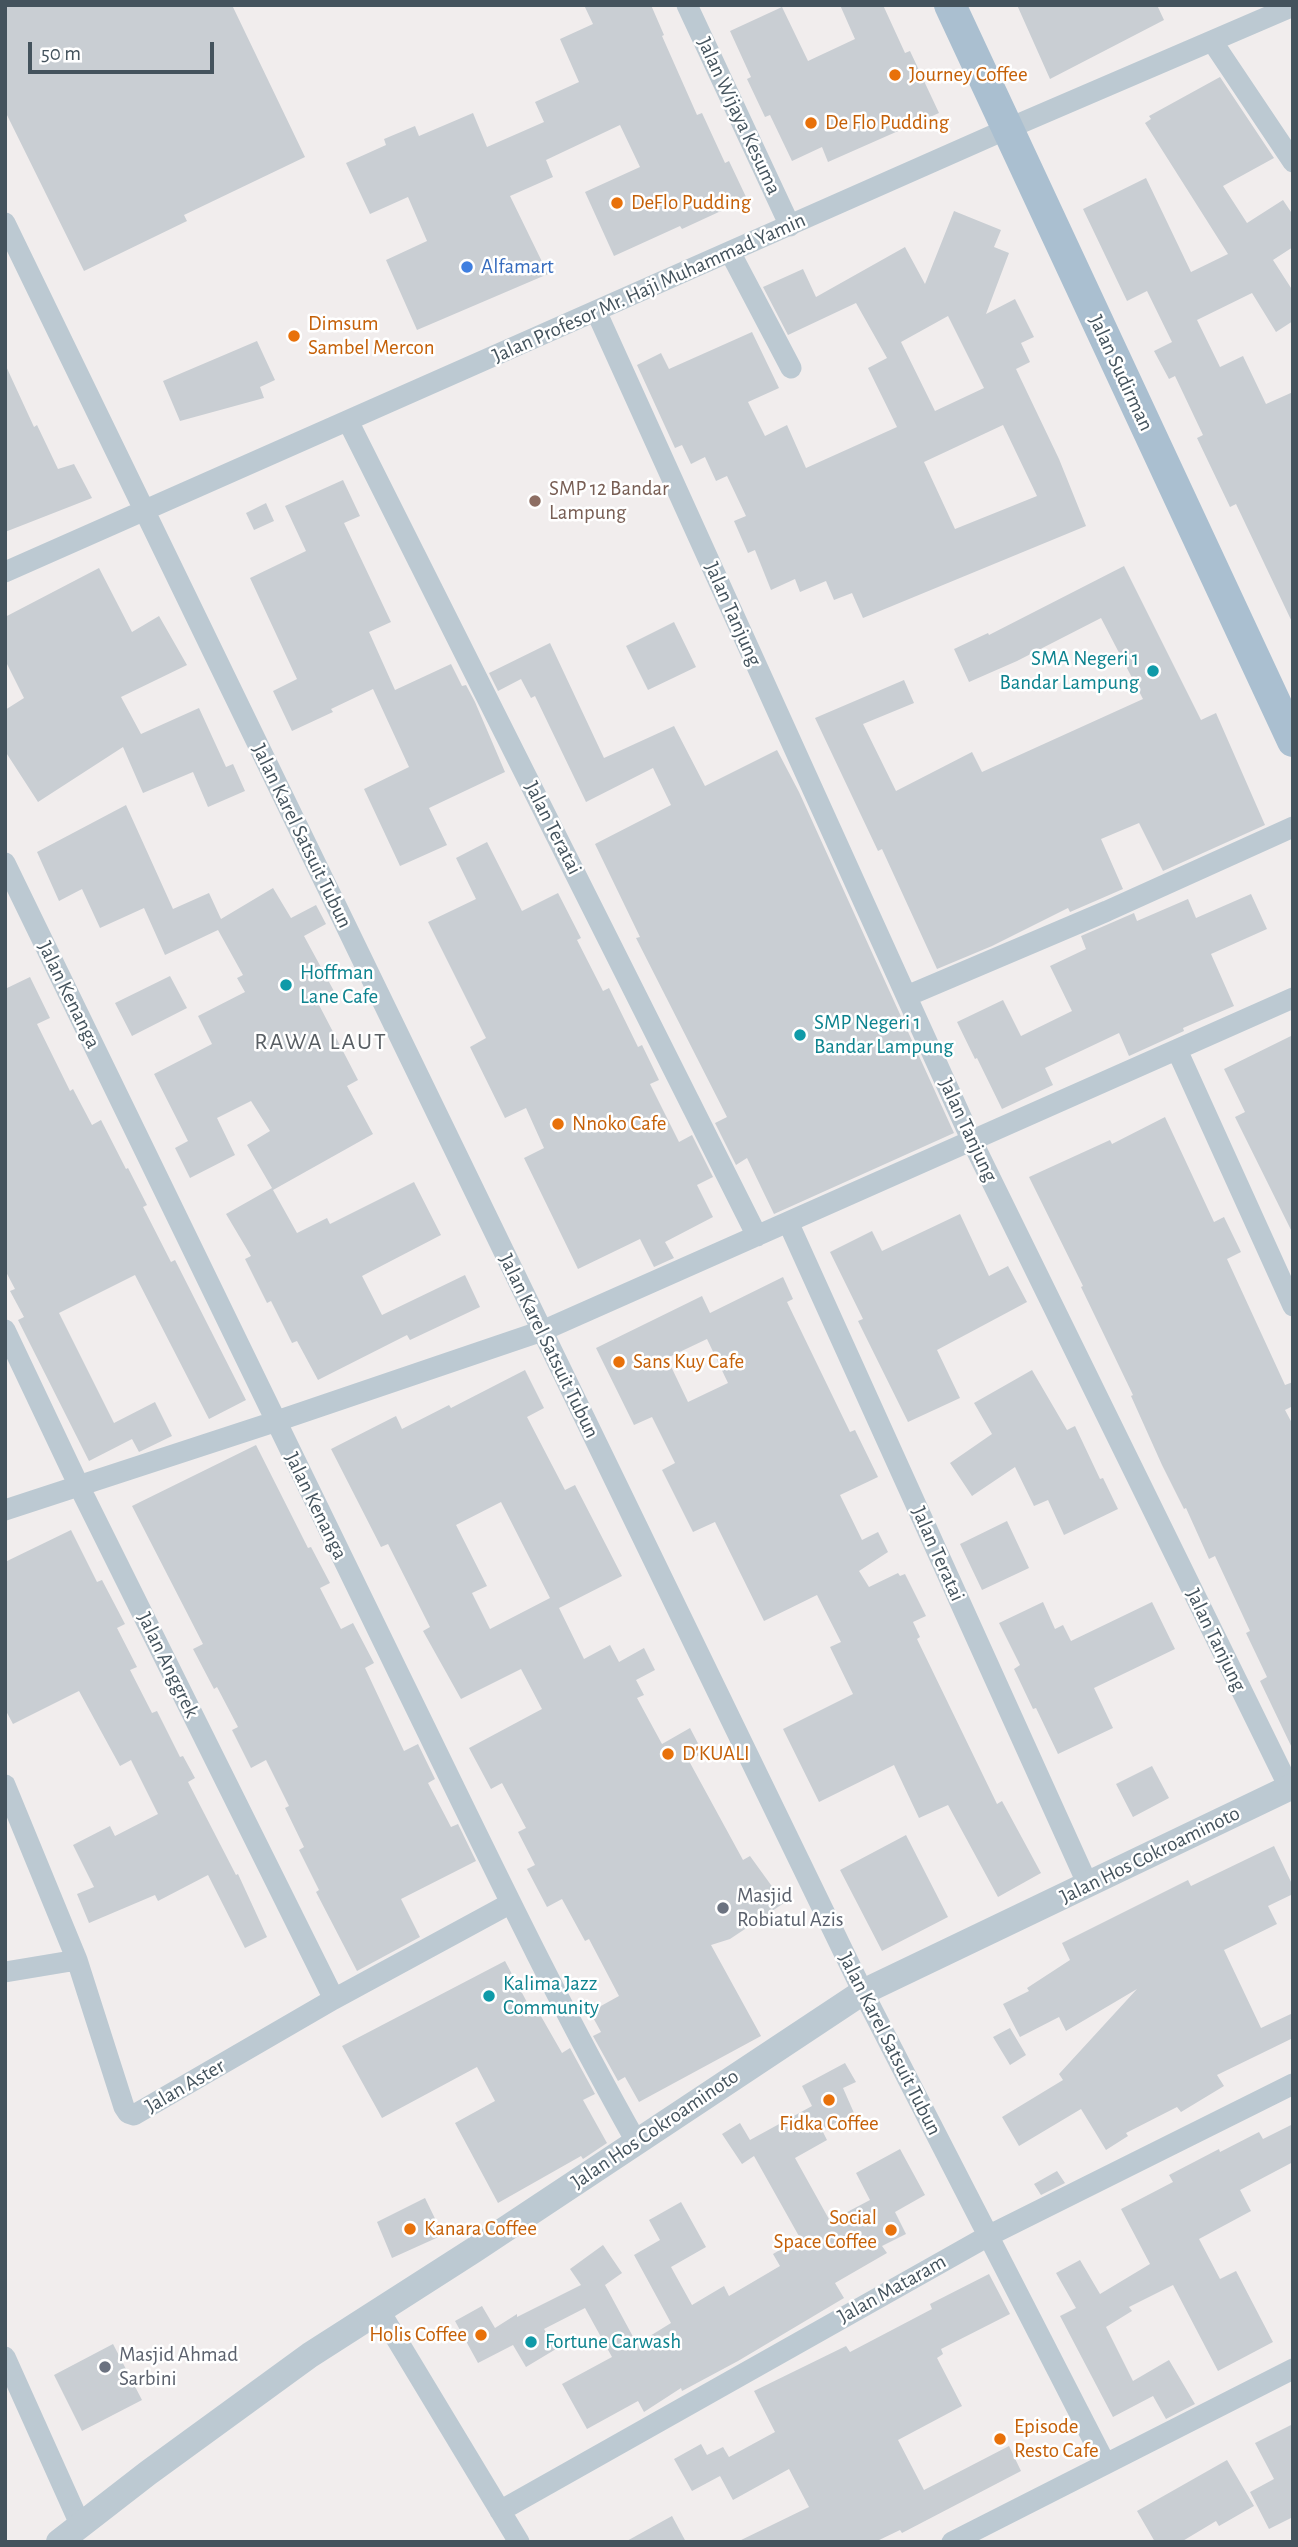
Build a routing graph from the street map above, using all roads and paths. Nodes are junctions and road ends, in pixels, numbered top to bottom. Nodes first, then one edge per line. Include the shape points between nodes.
1 (687, 5) edge
2 (950, 5) edge
3 (1293, 6) edge
4 (1212, 41) junction
5 (1007, 129) junction
6 (1293, 162) edge
7 (5, 223) edge
8 (790, 226) junction
9 (730, 252) junction
10 (596, 311) junction
11 (791, 368) dead end
12 (348, 421) junction
13 (145, 510) junction
14 (5, 572) edge
15 (1293, 741) edge
16 (1293, 827) edge
17 (5, 863) edge
18 (907, 996) junction
19 (1293, 999) edge
20 (1177, 1050) junction
21 (972, 1141) junction
22 (788, 1222) junction
23 (757, 1236) junction
24 (1293, 1306) edge
25 (5, 1330) edge
26 (542, 1331) junction
27 (275, 1422) junction
28 (79, 1486) junction
29 (5, 1510) edge
30 (5, 1785) edge
31 (1291, 1786) edge
32 (1088, 1885) junction
33 (512, 1903) junction
34 (77, 1960) junction
35 (5, 1972) edge
36 (863, 1992) junction
37 (334, 1999) junction
38 (1293, 2084) edge
39 (637, 2143) junction
40 (988, 2236) junction
41 (379, 2310) junction
42 (5, 2357) edge
43 (1293, 2369) edge
44 (1105, 2463) junction
45 (500, 2511) junction
46 (80, 2524) junction
47 (59, 2542) edge
48 (519, 2542) edge
49 (951, 2542) edge

1 - 8 street, Jalan Wijaya Kesuma
2 - 5 main road, Jalan Sudirman
3 - 4 street, Jalan Profesor Mr. Haji Muhammad Yamin
4 - 5 street, Jalan Profesor Mr. Haji Muhammad Yamin
4 - 6 street
5 - 8 street, Jalan Profesor Mr. Haji Muhammad Yamin
5 - 15 main road, Jalan Sudirman
7 - 13 street, Jalan Karel Satsuit Tubun
8 - 9 street, Jalan Profesor Mr. Haji Muhammad Yamin
9 - 10 street, Jalan Profesor Mr. Haji Muhammad Yamin
9 - 11 street
10 - 12 street, Jalan Profesor Mr. Haji Muhammad Yamin
10 - 18 street, Jalan Tanjung
12 - 13 street, Jalan Profesor Mr. Haji Muhammad Yamin
12 - 23 street, Jalan Teratai
13 - 14 street, Jalan Profesor Mr. Haji Muhammad Yamin
13 - 26 street, Jalan Karel Satsuit Tubun
16 - 18 street
17 - 27 street, Jalan Kenanga
18 - 21 street, Jalan Tanjung
19 - 20 street
20 - 21 street
20 - 24 street
21 - 22 street
21 - 31 street, Jalan Tanjung
22 - 23 street
22 - 32 street, Jalan Teratai
23 - 26 street
25 - 28 street, Jalan Anggrek
26 - 27 street
26 - 36 street, Jalan Karel Satsuit Tubun
27 - 28 street
27 - 33 street, Jalan Kenanga
28 - 29 street
28 - 37 street, Jalan Anggrek
30 - 34 street, Jalan Aster
31 - 32 street, Jalan Hos Cokroaminoto
32 - 36 street, Jalan Hos Cokroaminoto
33 - 37 street, Jalan Aster
33 - 39 street, Jalan Kenanga
34 - 35 street
34 - 37 street, Jalan Aster via 124,2106 134,2115
36 - 39 street, Jalan Hos Cokroaminoto
36 - 40 street, Jalan Karel Satsuit Tubun
38 - 40 street, Jalan Mataram
39 - 41 street, Jalan Hos Cokroaminoto
40 - 44 street, Jalan Karel Satsuit Tubun
40 - 45 street, Jalan Mataram
41 - 45 street
41 - 46 street, Jalan Hos Cokroaminoto via 310,2355
42 - 46 street
43 - 44 street
44 - 49 street
45 - 48 street
46 - 47 street, Jalan Hos Cokroaminoto

